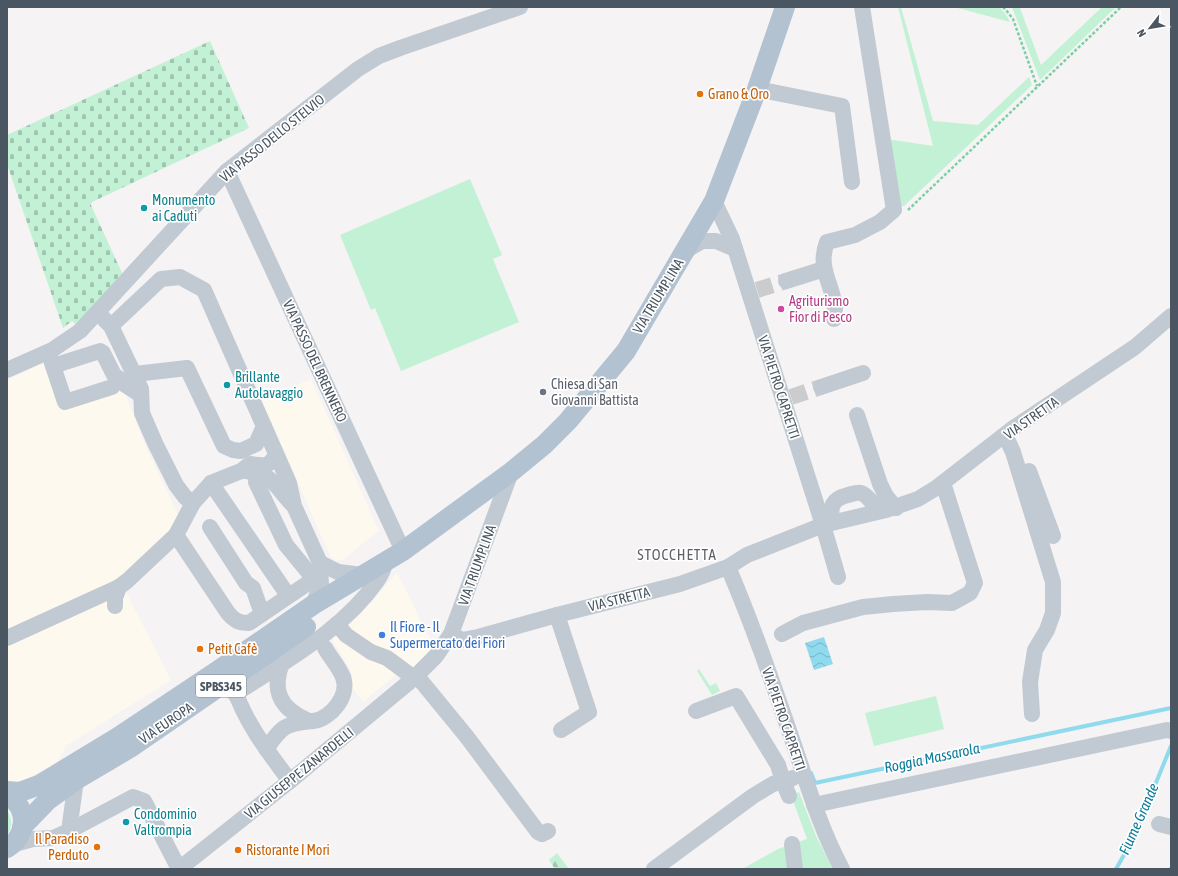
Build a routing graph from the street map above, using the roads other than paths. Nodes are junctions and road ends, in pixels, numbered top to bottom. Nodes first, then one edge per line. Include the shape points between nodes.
1 (520, 7) edge
2 (785, 7) edge
3 (862, 7) edge
4 (757, 89) junction
5 (227, 171) junction
6 (852, 182) dead end
7 (714, 201) junction
8 (735, 249) junction
9 (685, 251) junction
10 (824, 269) junction
11 (786, 280) tunnel mouth
12 (97, 312) junction
13 (1171, 316) edge
14 (834, 319) dead end
15 (111, 326) junction
16 (50, 359) junction
17 (7, 370) edge
18 (863, 373) dead end
19 (135, 374) junction
20 (112, 387) dead end
21 (821, 387) tunnel mouth
22 (141, 395) junction
23 (857, 415) dead end
24 (264, 426) junction
25 (1009, 432) junction
26 (276, 454) junction
27 (241, 471) junction
28 (511, 472) junction
29 (256, 482) dead end
30 (211, 483) junction
31 (943, 483) junction
32 (194, 503) junction
33 (294, 506) junction
34 (891, 509) junction
35 (828, 524) junction
36 (210, 527) dead end
37 (305, 529) junction
38 (176, 534) junction
39 (1053, 536) dead end
40 (282, 538) junction
41 (395, 556) junction
42 (320, 562) junction
43 (728, 568) junction
44 (363, 575) junction
45 (838, 577) dead end
46 (119, 587) junction
47 (285, 591) dead end
48 (92, 603) junction
49 (312, 605) junction
50 (557, 615) junction
51 (259, 616) junction
52 (337, 624) junction
53 (451, 634) junction
54 (782, 634) dead end
55 (7, 638) edge
56 (324, 648) dead end
57 (282, 663) junction
58 (416, 677) junction
59 (233, 687) junction
60 (696, 711) dead end
61 (1032, 714) dead end
62 (308, 720) junction
63 (561, 730) dead end
64 (1169, 730) edge
65 (266, 749) junction
66 (804, 774) junction
67 (76, 780) junction
68 (290, 781) junction
69 (783, 781) junction
70 (7, 791) edge
71 (7, 794) edge
72 (789, 796) dead end
73 (814, 805) junction
74 (22, 828) junction
75 (548, 830) dead end
76 (69, 831) junction
77 (792, 844) dead end
78 (8, 849) edge
79 (179, 869) edge
80 (654, 869) edge
81 (795, 869) edge
82 (842, 869) edge

1 - 5 street, VIA PASSO DELLO STELVIO via 379,56 358,69
2 - 4 main road, VIA TRIUMPLINA
3 - 10 street via 894,210 880,222 854,235 827,242 823,252
4 - 6 street via 842,106
4 - 7 main road, VIA TRIUMPLINA
5 - 12 street, VIA PASSO DELLO STELVIO
5 - 41 street, VIA PASSO DEL BRENNERO
7 - 8 street, VIA PIETRO CAPRETTI
7 - 9 main road, VIA TRIUMPLINA
8 - 9 street via 716,241 702,241
8 - 35 street, VIA PIETRO CAPRETTI via 753,291
9 - 28 main road, VIA TRIUMPLINA via 626,351 568,421
10 - 11 street
10 - 14 street via 835,307
12 - 15 street
12 - 16 street, VIA PASSO DELLO STELVIO
13 - 25 street, VIA STRETTA via 1135,347
15 - 19 street
15 - 24 street via 161,279 180,277 204,290
16 - 17 street, VIA PASSO DELLO STELVIO
16 - 20 street via 65,402
16 - 22 street via 100,351 114,375
18 - 21 street
19 - 22 street
19 - 24 street via 187,368 224,446 233,450 241,451 256,444
22 - 32 street via 142,413 155,443 176,485 184,497
23 - 34 street
24 - 26 street
25 - 31 street, VIA STRETTA
25 - 39 street
25 - 61 street via 1053,582 1053,614 1035,650 1030,682
26 - 27 street via 272,462 264,466 250,464
26 - 33 street via 289,483
27 - 30 street
27 - 33 street via 258,473 275,483
28 - 41 main road, VIA TRIUMPLINA
28 - 53 street, VIA TRIUMPLINA
29 - 40 street
30 - 32 street
30 - 47 street
31 - 34 street, VIA STRETTA via 918,499
31 - 54 street via 975,583 970,593 952,603 927,602 863,607 803,623
32 - 38 street
33 - 37 street
34 - 35 street, VIA STRETTA
34 - 35 street via 875,505 867,496 860,493 850,494 834,502
35 - 43 street, VIA STRETTA via 747,555
35 - 45 street, VIA PIETRO CAPRETTI
36 - 51 street via 246,583 253,588
37 - 40 street
37 - 42 street
38 - 46 street
38 - 51 street via 235,621 249,623
40 - 51 street via 289,551 309,573 311,581
41 - 44 main road, VIA EUROPA / SPBS345
41 - 52 street via 350,613
41 - 59 main road, VIA EUROPA / SPBS345
42 - 44 street via 338,572
42 - 49 street via 321,585
43 - 50 street, VIA STRETTA via 680,584
43 - 66 street, VIA PIETRO CAPRETTI
44 - 49 main road, VIA EUROPA / SPBS345
46 - 48 street
46 - 48 street via 115,606
48 - 55 street via 29,633
49 - 70 main road, VIA EUROPA / SPBS345 via 124,732 39,785 20,792
50 - 53 street, VIA STRETTA via 462,640
50 - 63 street via 589,712
52 - 57 street
52 - 58 street via 346,635 371,652 387,658
53 - 58 street via 436,656
56 - 62 street via 343,678 342,695 332,712 314,721
57 - 59 street
57 - 62 street via 277,688 280,698 287,708
58 - 68 street, VIA GIUSEPPE ZANARDELLI
58 - 75 street via 467,737 538,832 542,834
59 - 65 street via 247,718
59 - 67 main road, VIA EUROPA / SPBS345
60 - 69 street via 736,696 778,766
62 - 65 street via 284,727
64 - 73 street
65 - 68 street
66 - 69 street
66 - 73 street, VIA PIETRO CAPRETTI
67 - 74 main road, VIA EUROPA / SPBS345 via 48,800
67 - 76 street
68 - 79 street, VIA GIUSEPPE ZANARDELLI
69 - 72 street
69 - 80 street via 753,796
71 - 74 main road via 20,808
73 - 82 street, VIA PIETRO CAPRETTI
74 - 78 main road, VIA EUROPA / SPBS345
76 - 78 street via 53,838 33,839
76 - 79 street via 133,797 144,801
77 - 81 street

